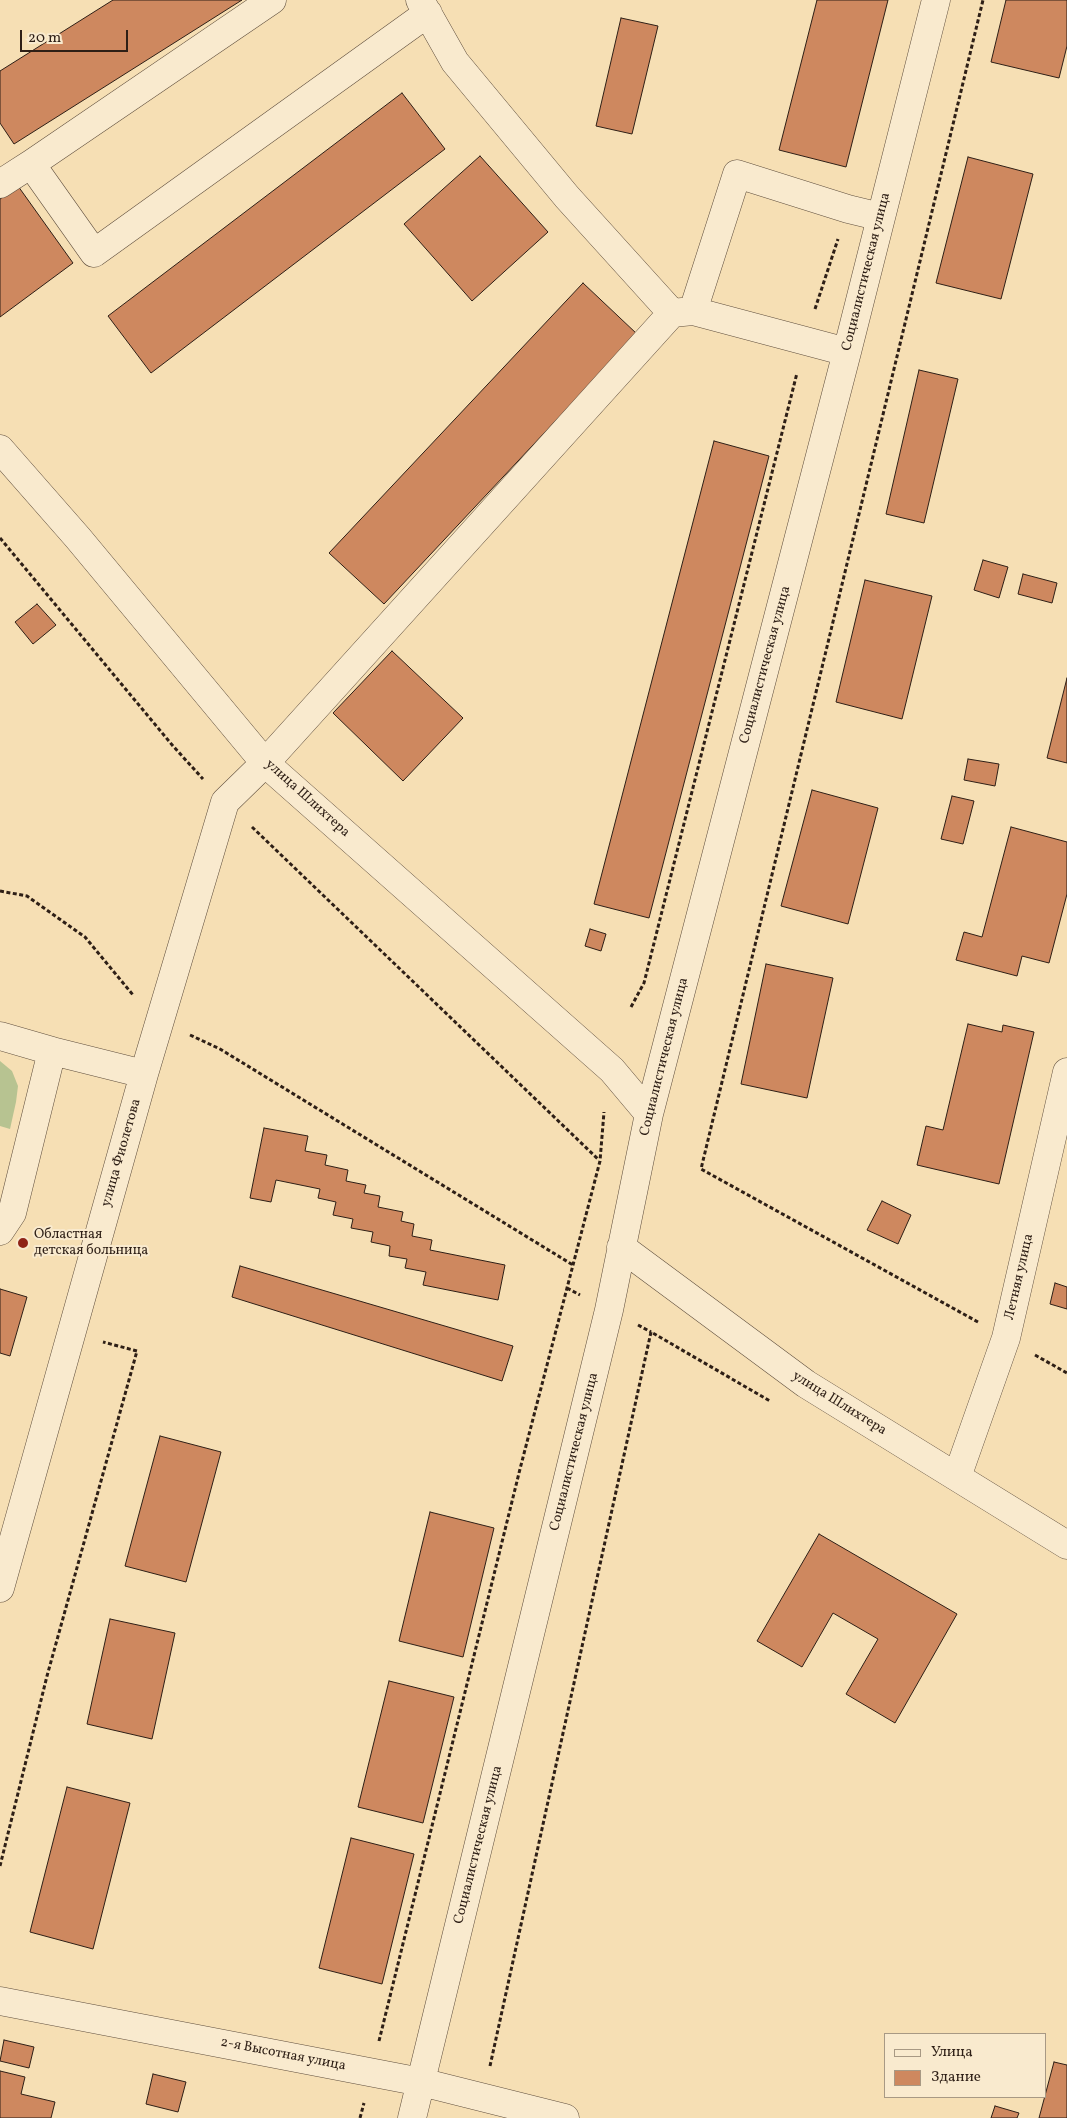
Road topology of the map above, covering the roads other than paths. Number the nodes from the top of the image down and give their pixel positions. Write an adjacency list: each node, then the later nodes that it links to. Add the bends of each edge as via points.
1 (272, 0): 4 (street)
2 (936, 0): 6 (street, Социалистическая улица)
3 (424, 7): 4 (street, via 94,253); 7 (street, via 455,62 567,197)
4 (31, 164): 5 (street)
5 (0, 184)
6 (881, 217): 7 (street, via 737,174); 8 (street, Социалистическая улица)
7 (683, 312): 8 (street); 10 (street, улица Фиолетова)
8 (846, 352): 15 (street, Социалистическая улица)
9 (0, 449): 10 (street, улица Шлихтера)
10 (265, 763): 14 (street, улица Фиолетова, via 225,802); 15 (street, улица Шлихтера, via 612,1070)
11 (0, 1036): 12 (street)
12 (52, 1051): 14 (street); 16 (street, via 12,1213)
13 (1067, 1072): 18 (street, Летняя улица, via 1006,1338)
14 (144, 1074): 20 (street, улица Фиолетова)
15 (649, 1114): 17 (street, Социалистическая улица)
16 (0, 1231)
17 (621, 1247): 18 (street, улица Шлихтера, via 806,1384); 22 (street, Социалистическая улица, via 605,1329)
18 (958, 1477): 19 (street, улица Шлихтера)
19 (1067, 1544)
20 (0, 1588)
21 (0, 2001): 22 (street, 2-я Высотная улица)
22 (421, 2082): 23 (street, Социалистическая улица); 24 (street, 2-я Высотная улица)
23 (412, 2118)
24 (565, 2118)

